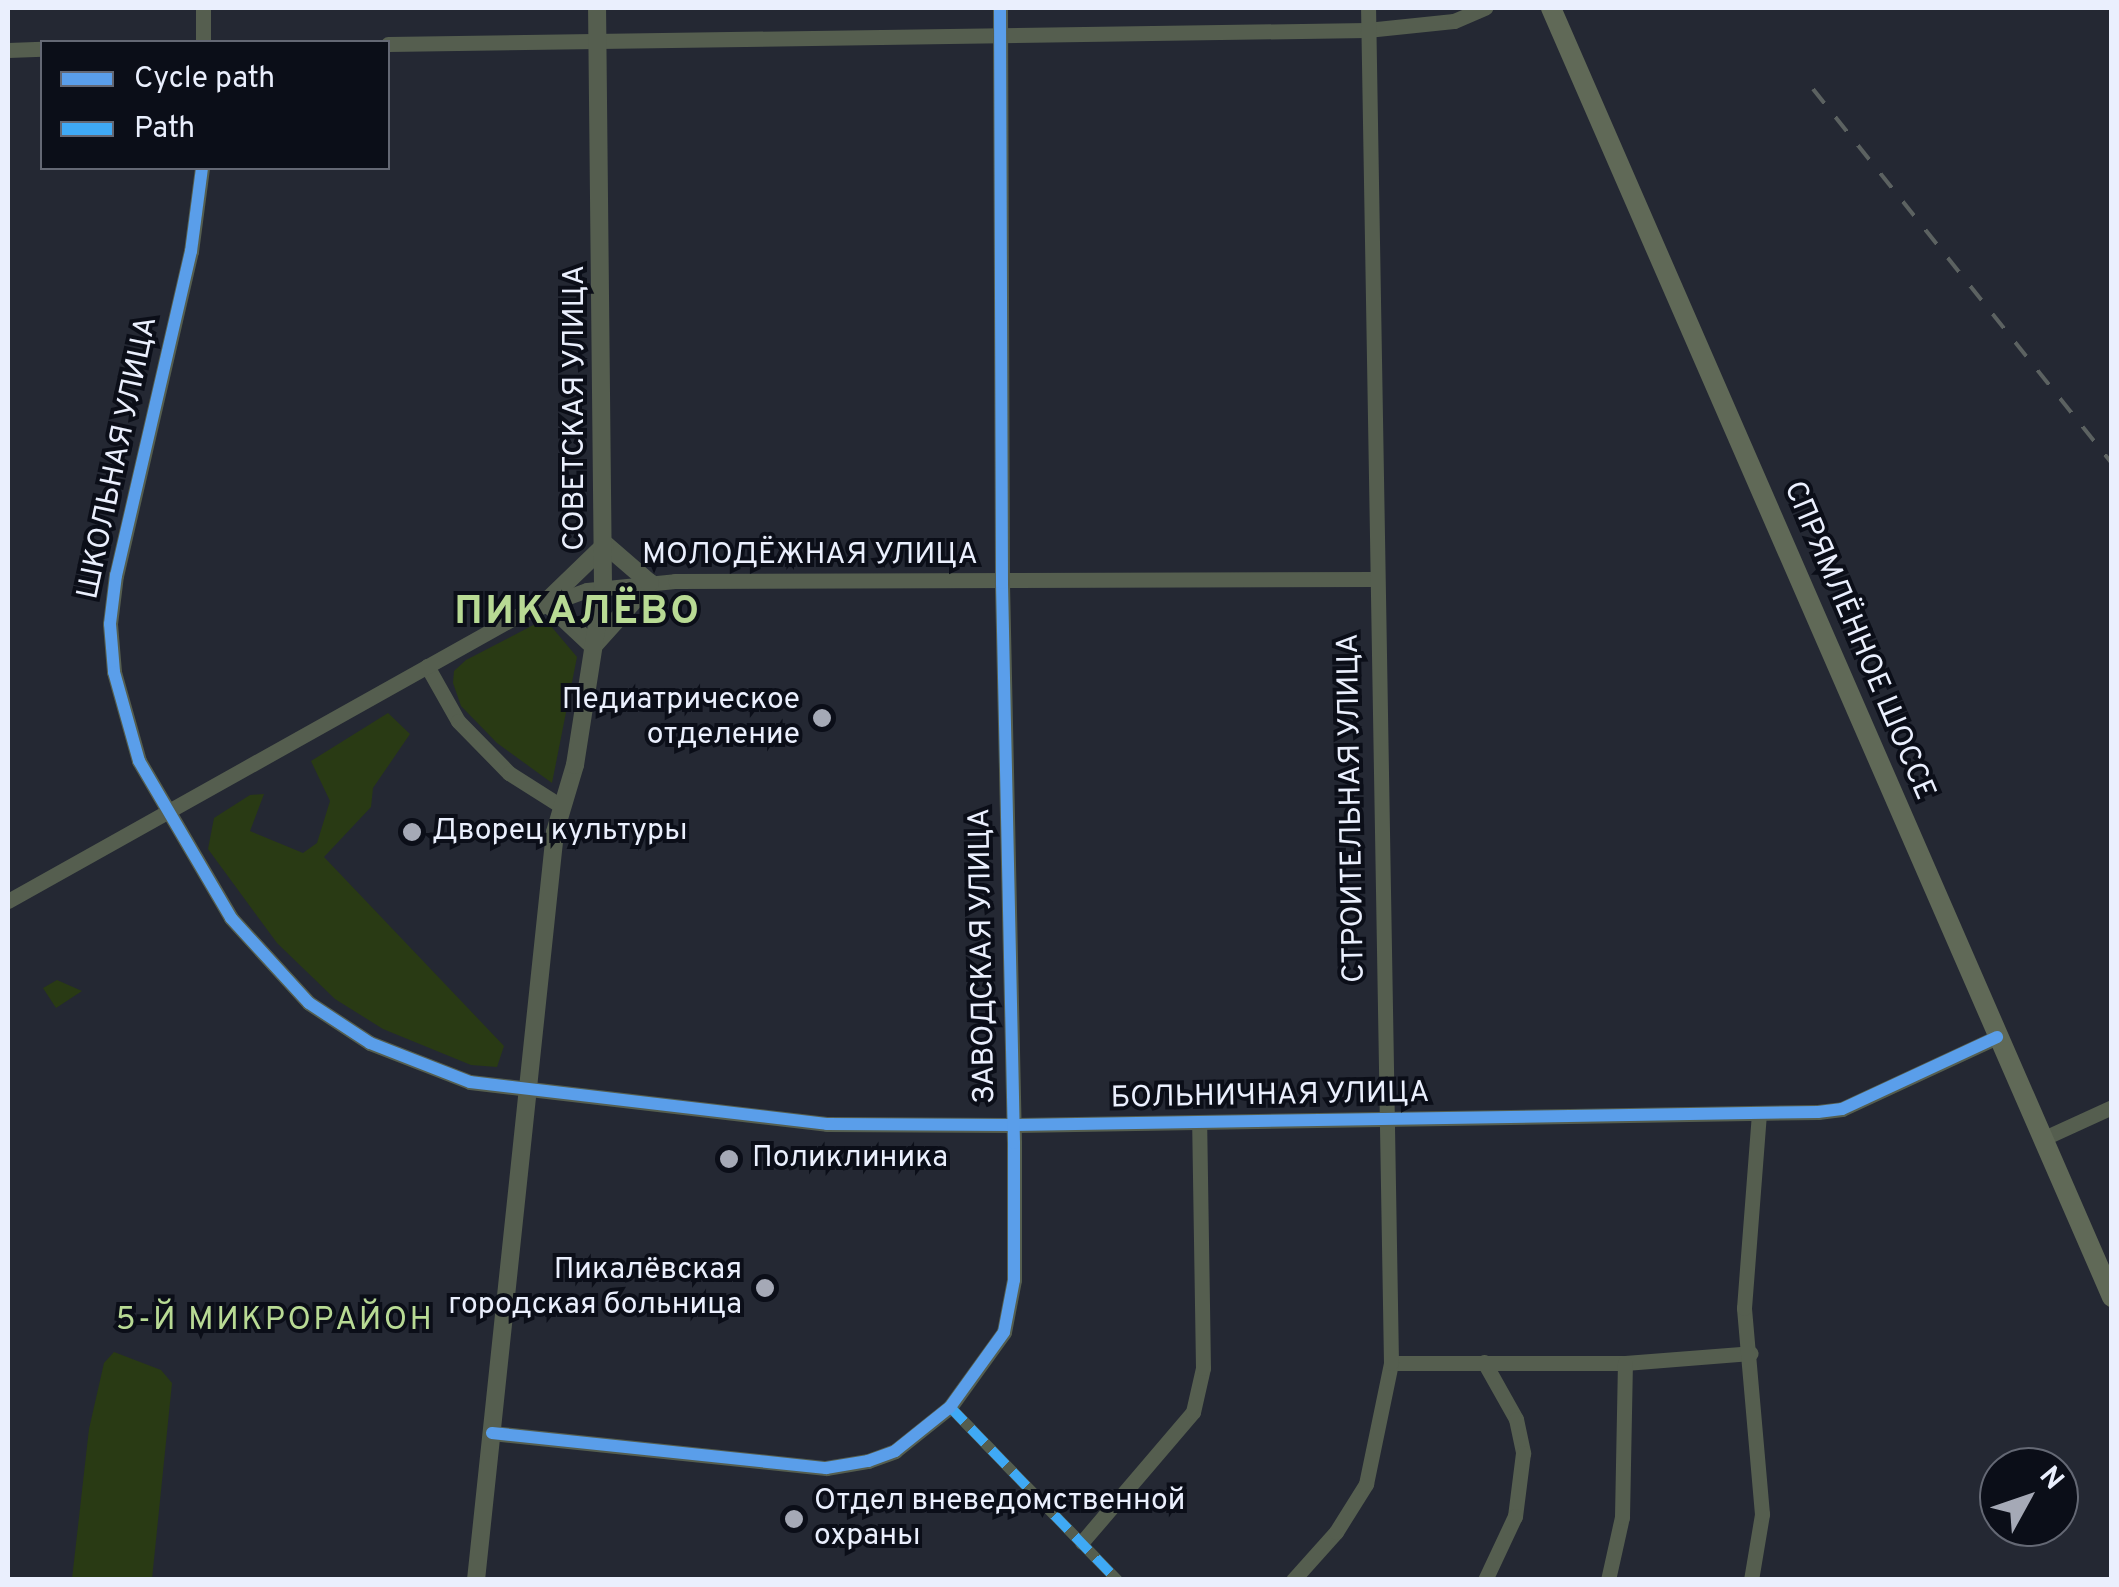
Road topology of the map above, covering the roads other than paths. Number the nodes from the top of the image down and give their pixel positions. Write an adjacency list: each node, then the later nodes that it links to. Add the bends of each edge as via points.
1 (202, 8): 9 (street)
2 (597, 8): 10 (street, СОВЕТСКАЯ УЛИЦА)
3 (1000, 8): 8 (street, ЗАВОДСКАЯ УЛИЦА)
4 (1368, 8): 7 (street, СТРОИТЕЛЬНАЯ УЛИЦА)
5 (1485, 8): 7 (street, via 1454,21)
6 (1551, 8): 26 (main road, СПРЯМЛЁННОЕ ШОССЕ)
7 (1367, 30): 8 (street); 16 (street, СТРОИТЕЛЬНАЯ УЛИЦА)
8 (1000, 32): 10 (street); 18 (street, ЗАВОДСКАЯ УЛИЦА)
9 (203, 40)
10 (597, 41): 11 (street); 15 (street, СОВЕТСКАЯ УЛИЦА)
11 (390, 44)
12 (40, 49): 13 (street)
13 (8, 50)
14 (202, 170): 24 (street, ШКОЛЬНАЯ УЛИЦА, via 110,624 122,711)
15 (606, 544): 17 (street); 19 (street, СОВЕТСКАЯ УЛИЦА); 20 (street)
16 (1376, 578): 18 (street, МОЛОДЁЖНАЯ УЛИЦА); 30 (street, СТРОИТЕЛЬНАЯ УЛИЦА)
17 (650, 583): 18 (street, МОЛОДЁЖНАЯ УЛИЦА); 19 (street, МОЛОДЁЖНАЯ УЛИЦА); 21 (street)
18 (1002, 583): 32 (street, ЗАВОДСКАЯ УЛИЦА)
19 (603, 586): 20 (street, МОЛОДЁЖНАЯ УЛИЦА); 21 (street, СОВЕТСКАЯ УЛИЦА)
20 (546, 602): 21 (street); 22 (street, МОЛОДЁЖНАЯ УЛИЦА)
21 (593, 646): 23 (street, СОВЕТСКАЯ УЛИЦА, via 575,765)
22 (427, 666): 23 (street, via 458,721 509,773); 24 (street, МОЛОДЁЖНАЯ УЛИЦА)
23 (561, 806): 27 (street, СОВЕТСКАЯ УЛИЦА)
24 (167, 813): 25 (street, МОЛОДЁЖНАЯ УЛИЦА); 27 (street, ШКОЛЬНАЯ УЛИЦА, via 231,918 308,1003 370,1043 424,1067 470,1082)
25 (8, 901)
26 (1998, 1037): 29 (street, БОЛЬНИЧНАЯ УЛИЦА, via 1842,1109); 33 (main road, СПРЯМЛЁННОЕ ШОССЕ)
27 (529, 1088): 32 (street, БОЛЬНИЧНАЯ УЛИЦА, via 827,1124); 40 (street, СОВЕТСКАЯ УЛИЦА)
28 (2112, 1107): 33 (street)
29 (1759, 1114): 30 (street, БОЛЬНИЧНАЯ УЛИЦА); 35 (street, via 1746,1221 1744,1308)
30 (1389, 1121): 31 (street, БОЛЬНИЧНАЯ УЛИЦА); 37 (street, СТРОИТЕЛЬНАЯ УЛИЦА)
31 (1200, 1123): 32 (street, БОЛЬНИЧНАЯ УЛИЦА); 41 (street, via 1203,1368 1194,1412)
32 (1013, 1124): 39 (street, ЗАВОДСКАЯ УЛИЦА, via 1014,1280 1004,1332)
33 (2042, 1139): 34 (main road, СПРЯМЛЁННОЕ ШОССЕ)
34 (2112, 1297)
35 (1751, 1354): 38 (street); 47 (street, via 1762,1514)
36 (1484, 1362): 37 (street); 38 (street); 45 (street, via 1516,1419 1523,1453 1515,1516)
37 (1391, 1363): 44 (street, СТРОИТЕЛЬНАЯ УЛИЦА, via 1366,1484 1336,1532)
38 (1625, 1363): 46 (street, via 1622,1518)
39 (950, 1408): 40 (street, ЗАВОДСКАЯ УЛИЦА, via 895,1451 836,1467); 41 (street)
40 (492, 1433): 42 (street, СОВЕТСКАЯ УЛИЦА)
41 (1082, 1542): 43 (street)
42 (476, 1580)
43 (1117, 1580)
44 (1293, 1580)
45 (1485, 1580)
46 (1608, 1580)
47 (1751, 1580)

